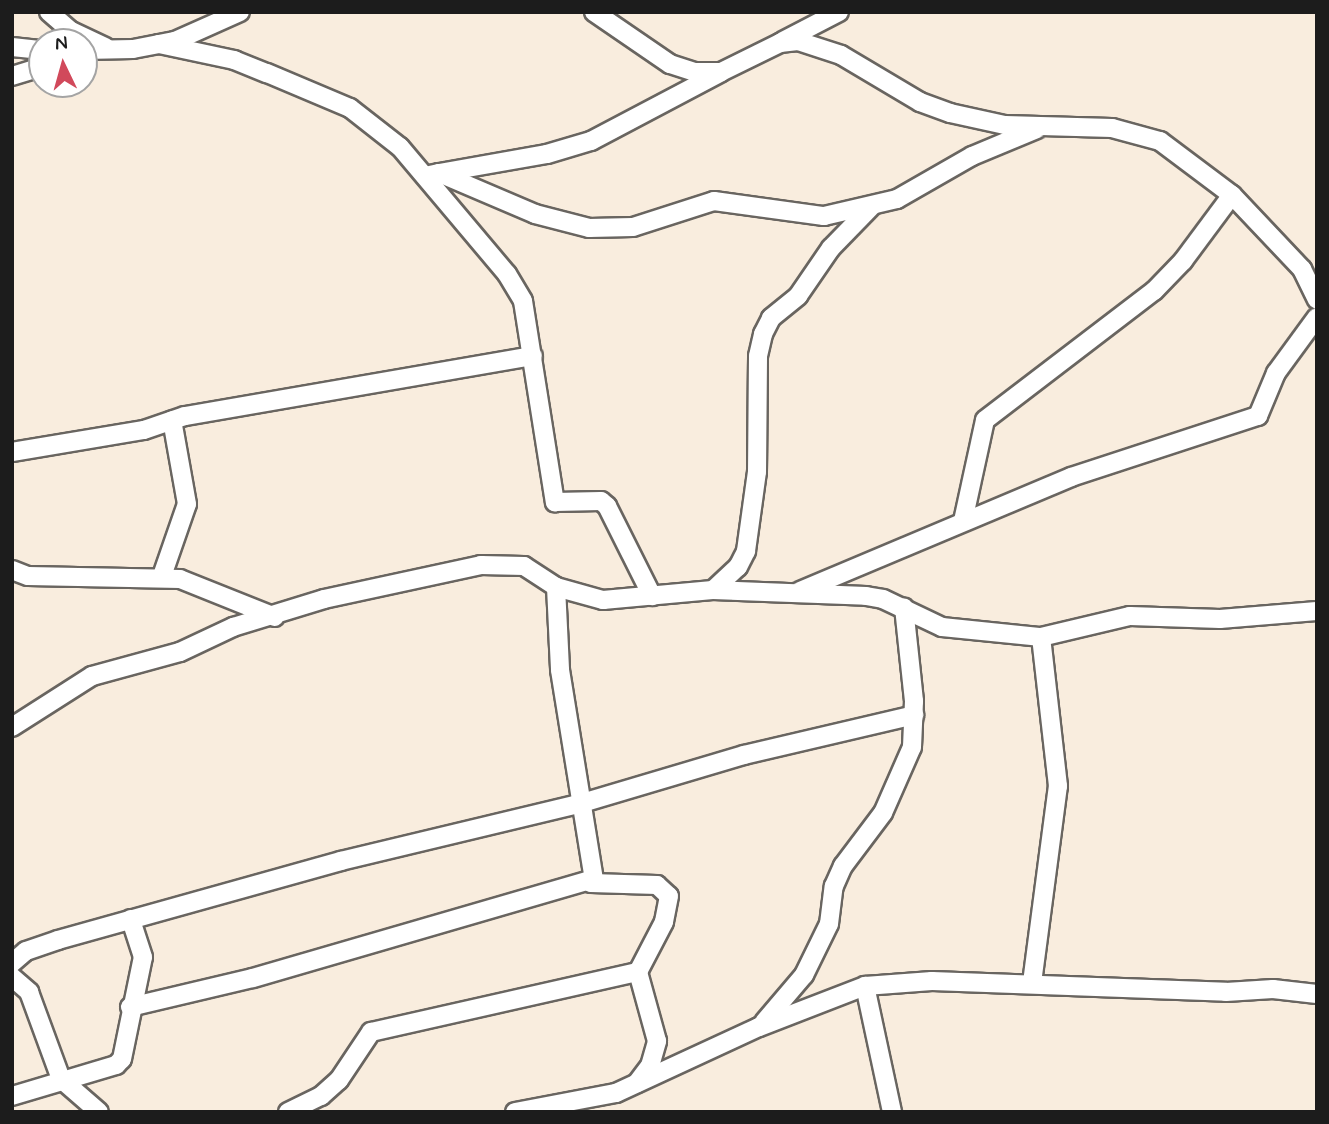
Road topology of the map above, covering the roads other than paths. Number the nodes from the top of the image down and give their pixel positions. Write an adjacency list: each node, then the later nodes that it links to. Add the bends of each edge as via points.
1 (49, 12): 7 (street, via 71,31)
2 (240, 12): 6 (street, via 200,32)
3 (594, 12): 11 (street, via 670,64 695,72)
4 (839, 12): 5 (street)
5 (780, 43): 11 (street); 12 (street, via 816,44 950,113)
6 (159, 44): 9 (street); 13 (street, via 234,60 350,108)
7 (108, 48): 8 (street); 9 (street)
8 (98, 49)
9 (133, 49): 10 (street)
10 (98, 55)
11 (721, 72): 13 (street, via 591,141 547,155)
12 (1041, 128): 14 (street, via 1137,132 1160,141); 15 (street, via 972,156 897,199)
13 (432, 174): 15 (street, via 535,214 589,228 634,227 713,201 812,216); 18 (street, via 518,290)
14 (1232, 195): 16 (street, via 1302,269); 21 (street, via 1183,261 1154,291 985,421)
15 (872, 206): 25 (street, via 831,248 798,296 771,318 763,334 758,356 758,459 746,551 738,567)
16 (1317, 300)
17 (1317, 317): 21 (street, via 1276,373 1258,416 1071,477)
18 (533, 356): 19 (street); 27 (street, via 555,502 601,501 607,506)
19 (172, 420): 20 (street, via 144,430); 23 (street, via 187,504)
20 (12, 452)
21 (963, 521): 26 (street)
22 (12, 570): 23 (street, via 29,576)
23 (162, 576): 30 (street, via 199,584)
24 (556, 587): 27 (street, via 603,600); 30 (street, via 524,566 481,565 324,599); 34 (street, via 560,670)
25 (713, 590): 26 (street); 27 (street)
26 (797, 593): 28 (street, via 883,598)
27 (652, 596)
28 (904, 608): 31 (street, via 942,627); 32 (street)
29 (1317, 611): 31 (street, via 1220,619 1130,616)
30 (275, 617): 33 (street, via 223,630 180,652 92,676)
31 (1041, 638): 40 (street, via 1058,786)
32 (914, 715): 34 (street, via 744,755); 44 (street, via 912,747 883,813 843,866 822,942 804,975)
33 (12, 727)
34 (582, 803): 35 (street); 36 (street, via 354,858)
35 (594, 879): 38 (street, via 591,883 599,886 657,885 669,896 664,922); 43 (street, via 253,978)
36 (131, 919): 37 (street, via 26,951); 43 (street, via 143,957)
37 (12, 963)
38 (638, 972): 46 (street, via 657,1041 650,1066); 49 (street, via 371,1032 339,1080 321,1096)
39 (12, 977): 45 (street, via 29,992)
40 (1032, 983): 41 (street, via 932,981); 42 (street)
41 (865, 986): 44 (street); 51 (street)
42 (1317, 994)
43 (130, 1007): 45 (street, via 122,1059 116,1065)
44 (759, 1027): 46 (street)
45 (61, 1079): 47 (street); 48 (street)
46 (634, 1086): 50 (street, via 587,1101)
47 (12, 1096)
48 (99, 1112)
49 (288, 1112)
50 (515, 1112)
51 (891, 1112)

